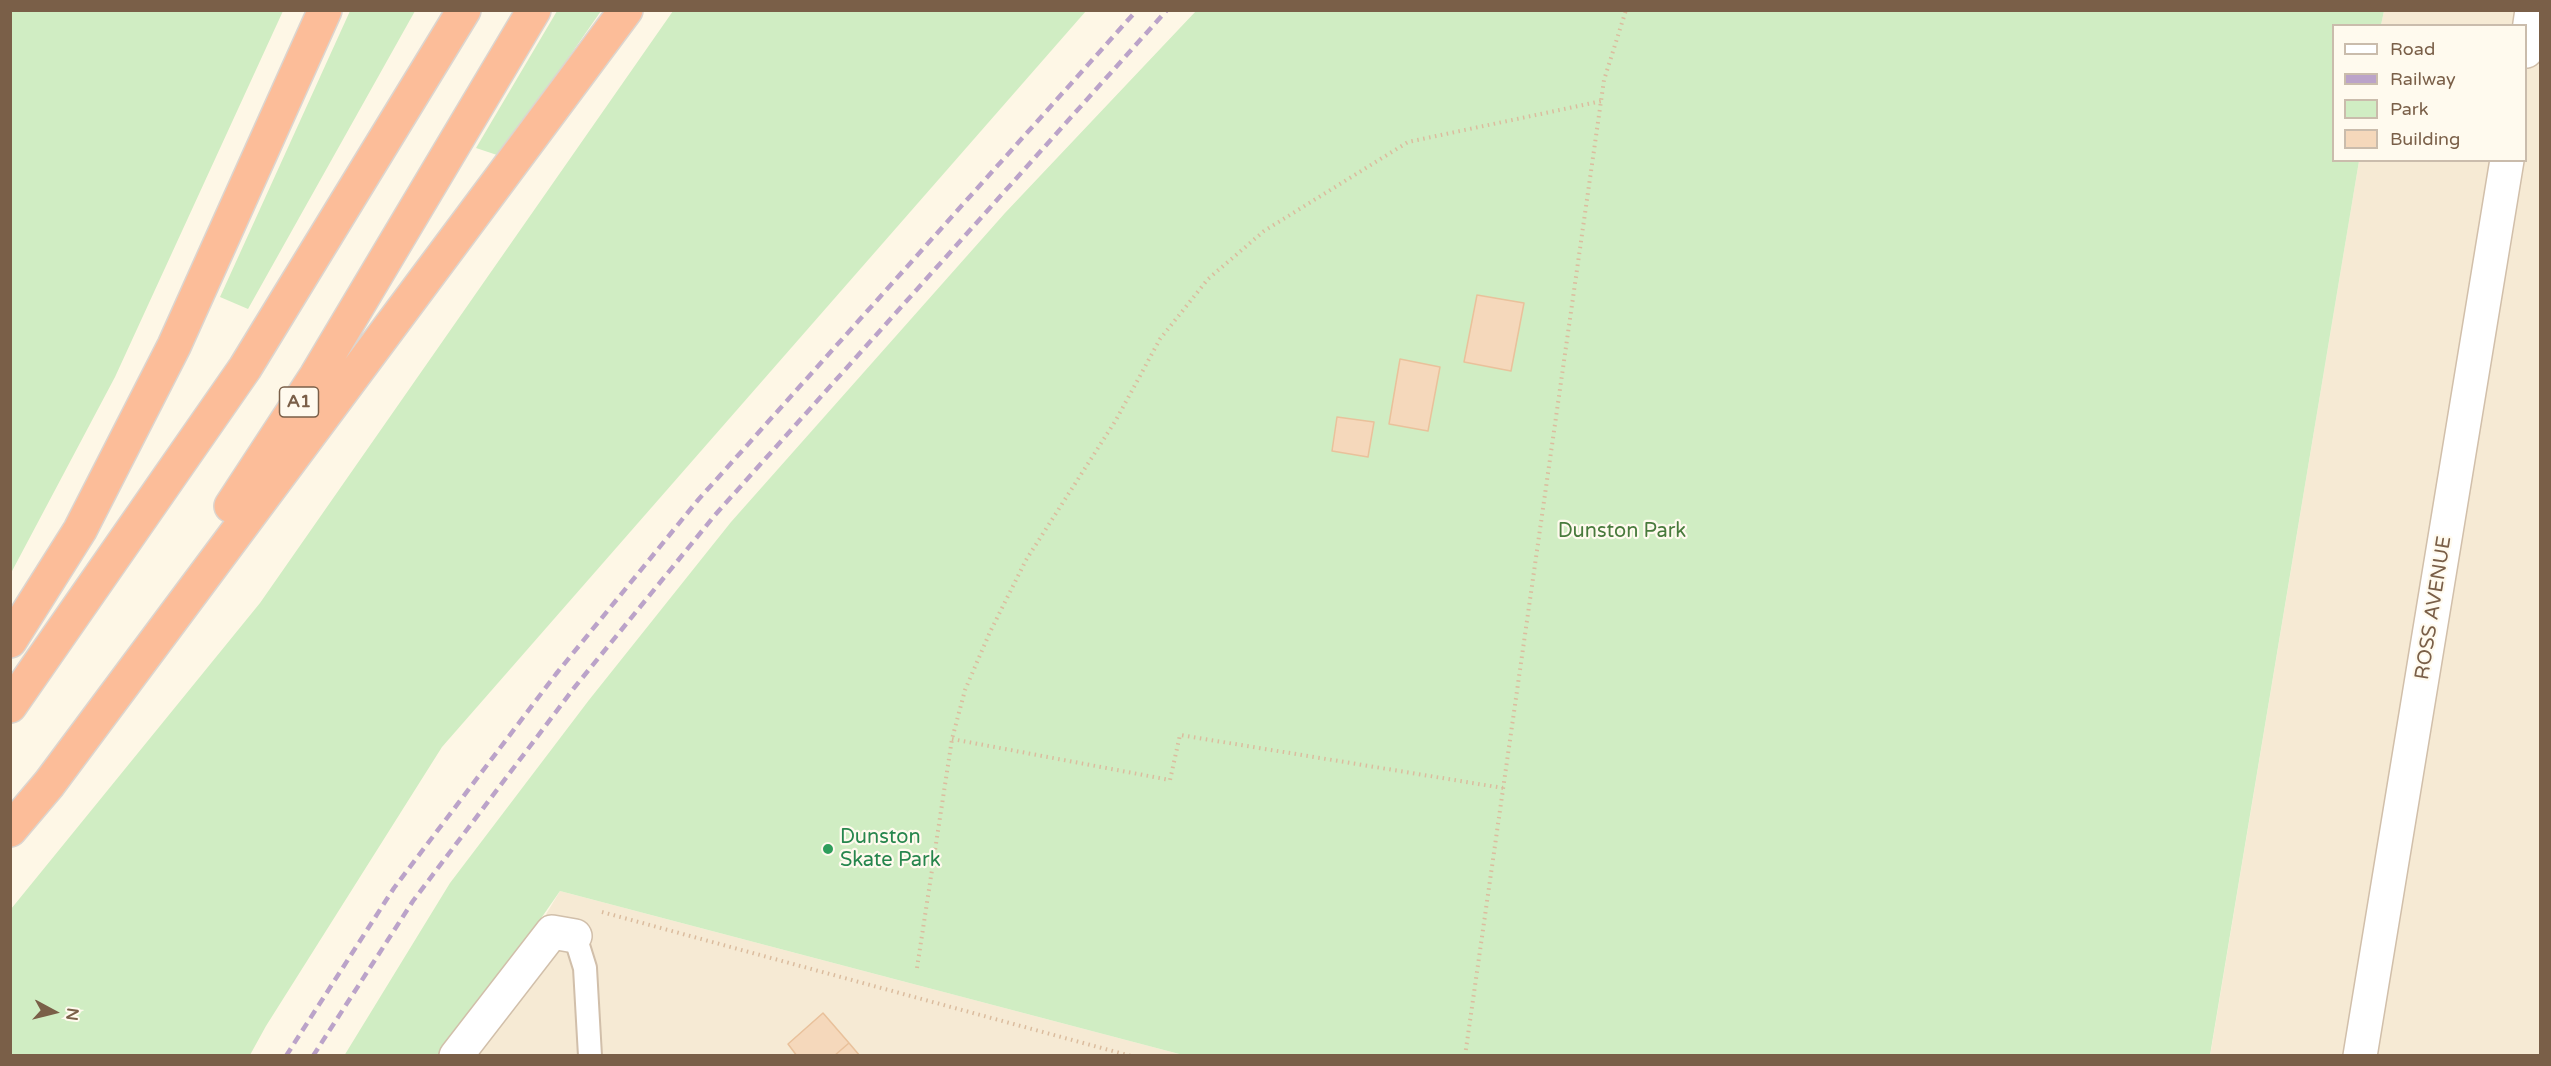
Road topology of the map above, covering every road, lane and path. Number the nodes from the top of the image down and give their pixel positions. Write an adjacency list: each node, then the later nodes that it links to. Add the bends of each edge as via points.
1 (325, 10): 10 (highway, via 174,346 80,530)
2 (464, 10): 11 (highway, via 245,368)
3 (534, 10): 13 (highway, A1, via 316,376)
4 (626, 10): 13 (highway)
5 (1626, 10): 8 (path, via 1604,80)
6 (2532, 10): 7 (street)
7 (2527, 44)
8 (1602, 101): 12 (path, via 1408,142 1264,231 1208,279 1160,339 1116,420 1026,561 965,690); 14 (path)
9 (2507, 162): 22 (street, ROSS AVENUE)
10 (10, 641)
11 (10, 706)
12 (952, 739): 14 (path, via 1170,780 1180,735); 17 (path)
13 (49, 784): 15 (highway, A1)
14 (1503, 788): 21 (path)
15 (10, 830)
16 (574, 936): 18 (street, via 552,932); 19 (lane, via 585,968); 20 (path, via 597,911)
17 (918, 968)
18 (456, 1056)
19 (590, 1056)
20 (1131, 1056)
21 (1465, 1056)
22 (2360, 1056)

